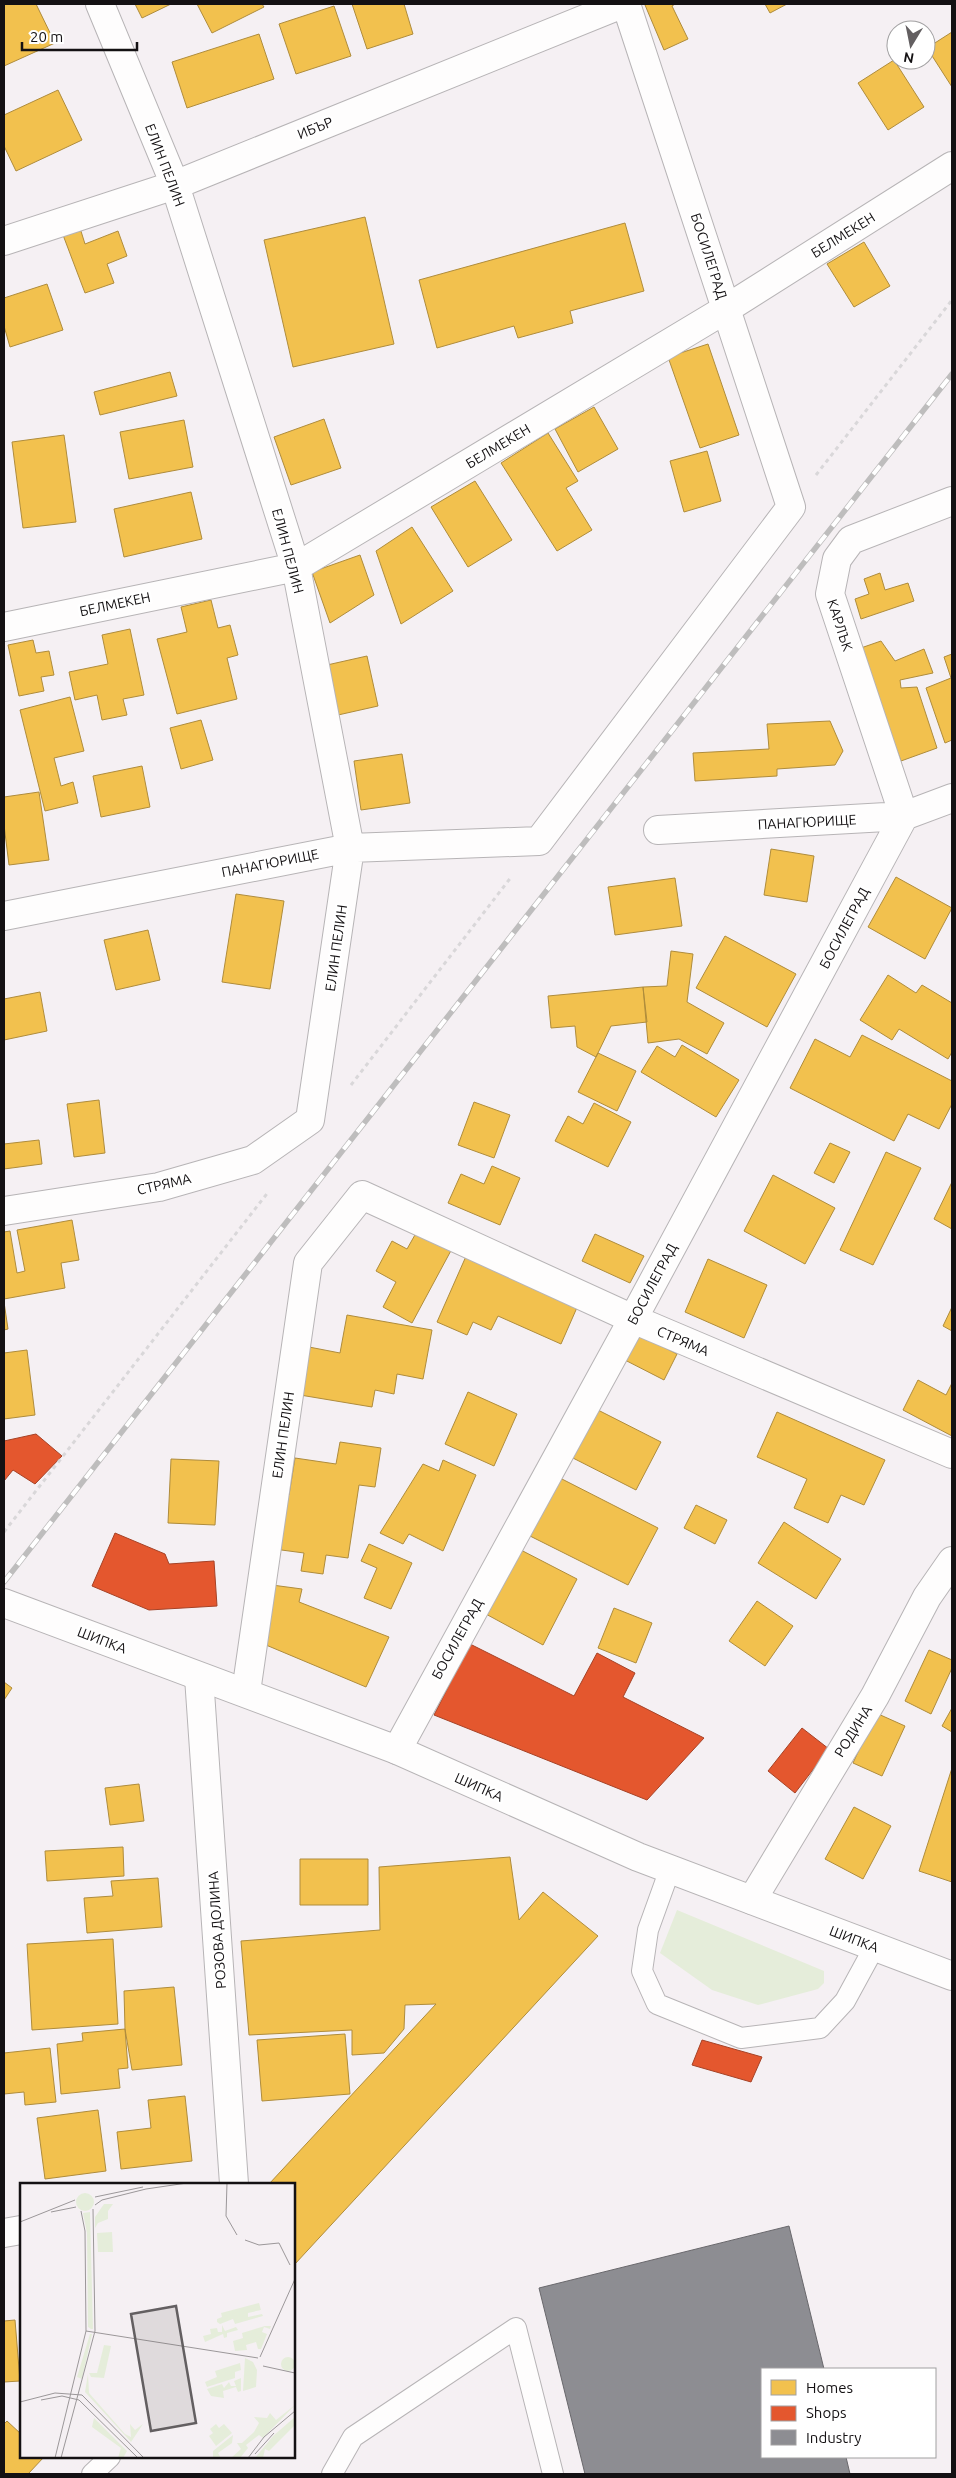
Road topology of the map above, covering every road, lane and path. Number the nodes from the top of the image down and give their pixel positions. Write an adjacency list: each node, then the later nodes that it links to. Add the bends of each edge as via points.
1 (100, 4): 4 (street, ЕЛИН ПЕЛИН)
2 (624, 4): 4 (street, ИБЪР); 7 (street, БОСИЛЕГРАД)
3 (952, 166): 7 (street, БЕЛМЕКЕН)
4 (175, 185): 5 (street, ИБЪР); 10 (street, ЕЛИН ПЕЛИН)
5 (4, 241)
6 (952, 300): 9 (path)
7 (726, 309): 9 (street, БОСИЛЕГРАД); 10 (street, БЕЛМЕКЕН)
8 (952, 501): 13 (street, КАРЛЪК, via 851,540 837,559 830,594)
9 (791, 507): 15 (street, ПАНАГЮРИЩЕ, via 539,841)
10 (296, 568): 11 (street, БЕЛМЕКЕН); 15 (street, ЕЛИН ПЕЛИН)
11 (4, 627)
12 (952, 798): 13 (street, ПАНАГЮРИЩЕ)
13 (904, 816): 14 (street, ПАНАГЮРИЩЕ); 20 (street, БОСИЛЕГРАД)
14 (658, 830)
15 (350, 848): 16 (street, ПАНАГЮРИЩЕ); 17 (street, ЕЛИН ПЕЛИН)
16 (4, 916)
17 (310, 1120): 19 (street, СТРЯМА, via 253,1160 159,1187)
18 (362, 1195): 20 (street, СТРЯМА); 25 (street, ЕЛИН ПЕЛИН, via 308,1263)
19 (4, 1211)
20 (633, 1319): 21 (street, СТРЯМА); 26 (street, БОСИЛЕГРАД)
21 (952, 1454)
22 (952, 1561): 28 (street, РОДИНА, via 927,1596 875,1696)
23 (4, 1602): 24 (street, ШИПКА)
24 (199, 1677): 25 (street, ШИПКА); 31 (street, РОЗОВА ДОЛИНА)
25 (246, 1692): 26 (street, ШИПКА)
26 (397, 1750): 27 (street, ШИПКА)
27 (670, 1869): 28 (street, ШИПКА); 29 (lane, via 648,1930 642,1971 657,2004 742,2038 820,2028 845,2002)
28 (752, 1900): 29 (street, ШИПКА)
29 (875, 1946): 30 (street, ШИПКА)
30 (952, 1976)
31 (234, 2183)
32 (20, 2230): 33 (street)
33 (4, 2233)
34 (109, 2458): 35 (lane)
35 (92, 2474)
36 (332, 2474): 37 (lane, via 352,2437 516,2328)
37 (552, 2474)

